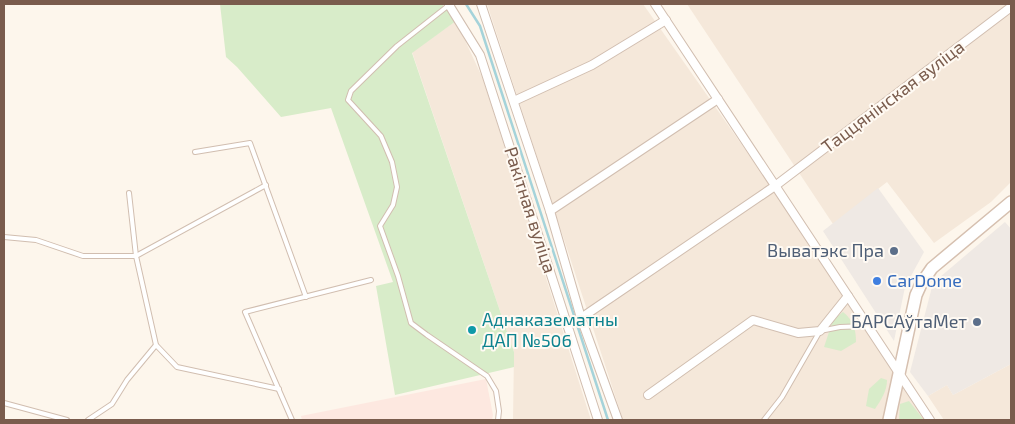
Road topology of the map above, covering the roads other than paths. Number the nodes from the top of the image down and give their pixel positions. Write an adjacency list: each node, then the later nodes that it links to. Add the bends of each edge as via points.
1 (450, 4): 30 (lane, via 397,46 351,91 348,100 381,136 392,162 397,187 393,205 380,226 412,322 487,376 496,392); 31 (street, Ракітная вуліца, via 480,55)
2 (481, 4): 7 (street, Ракітная вуліца)
3 (655, 4): 5 (street)
4 (1011, 7): 10 (street, Таццянінская вуліца)
5 (666, 20): 6 (street); 7 (street, via 592,65)
6 (718, 100): 10 (street); 13 (street)
7 (514, 101): 13 (street, Ракітная вуліца)
8 (195, 152): 9 (lane, via 250,143)
9 (266, 185): 15 (lane); 18 (lane)
10 (775, 186): 17 (street); 19 (street, Таццянінская вуліца)
11 (130, 193): 15 (lane)
12 (1011, 202): 23 (street, via 932,268 921,284)
13 (550, 211): 19 (street, Ракітная вуліца)
14 (4, 238): 15 (lane, via 36,240 83,256)
15 (136, 256): 22 (lane)
16 (371, 280): 18 (lane)
17 (848, 296): 20 (street); 21 (street)
18 (306, 297): 24 (lane, via 245,312)
19 (581, 318): 32 (street, Ракітная вуліца)
20 (868, 326): 21 (lane); 23 (street)
21 (820, 331): 25 (street, via 798,333 753,320); 33 (lane, via 782,397)
22 (156, 345): 24 (lane, via 177,367); 28 (lane, via 126,380 112,404)
23 (898, 374): 34 (street); 35 (street)
24 (278, 389): 29 (lane)
25 (648, 395)
26 (4, 403): 27 (lane)
27 (67, 420)
28 (88, 420)
29 (292, 420)
30 (498, 420)
31 (598, 420)
32 (618, 420)
33 (764, 420)
34 (889, 420)
35 (930, 420)

